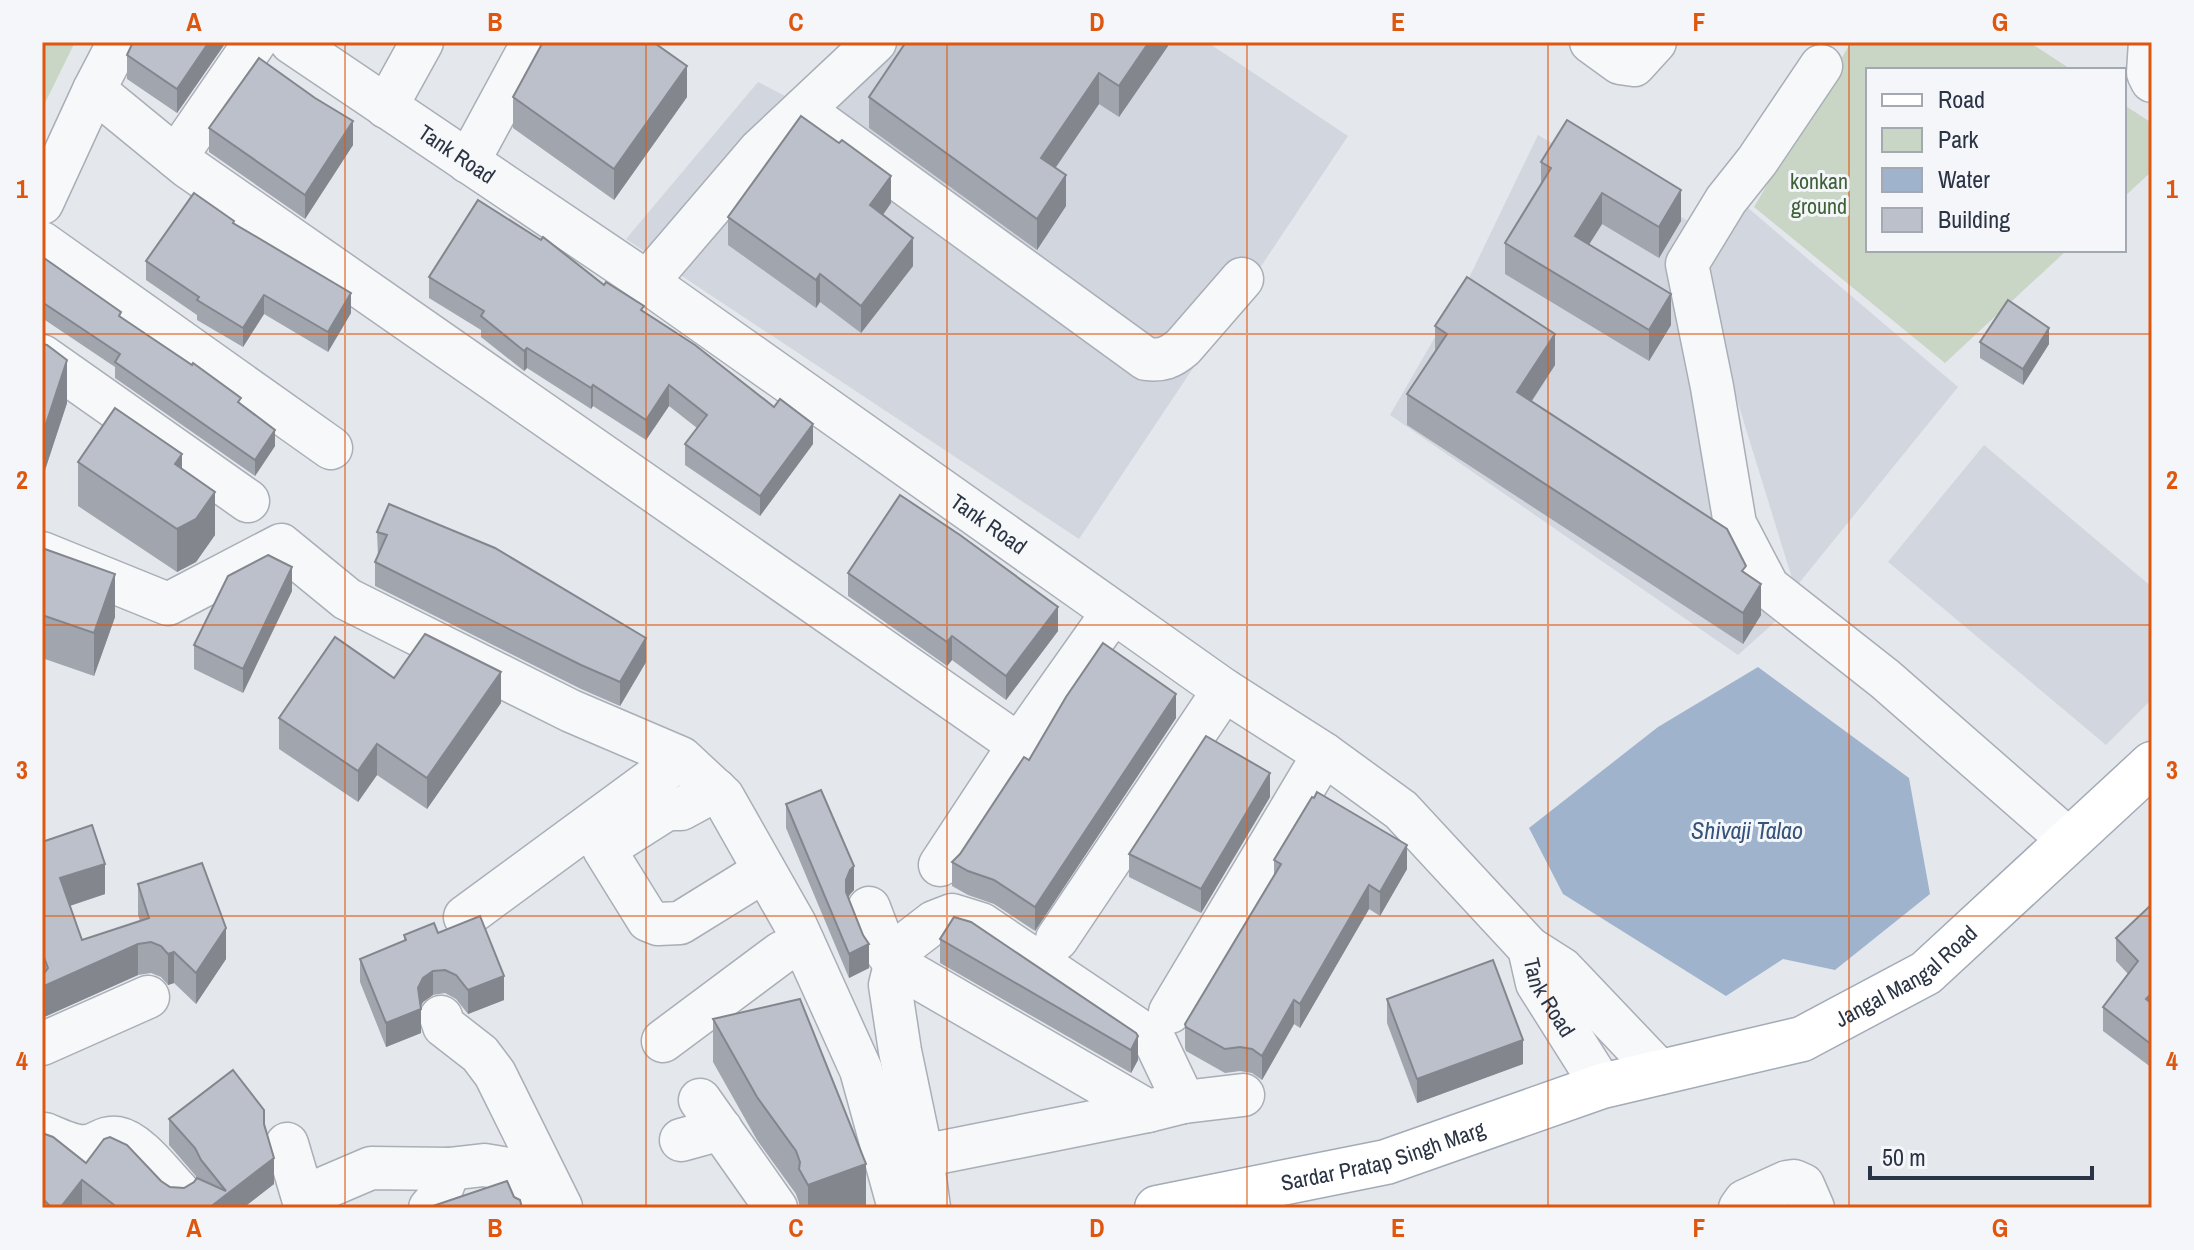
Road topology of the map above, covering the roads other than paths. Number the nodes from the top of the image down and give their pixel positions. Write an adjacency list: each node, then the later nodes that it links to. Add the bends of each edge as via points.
1 (119, 42): 12 (street)
2 (255, 42): 15 (street)
3 (291, 42): 13 (street, Tank Road)
4 (422, 42): 13 (street)
5 (533, 42): 16 (street)
6 (875, 42): 14 (street)
7 (1591, 42): 8 (street, via 1620,63 1634,65)
8 (1655, 42)
9 (2150, 42): 11 (street)
10 (1821, 66): 32 (street, via 1687,264 1735,524 1768,587 1885,679)
11 (2152, 81)
12 (94, 90): 15 (street); 17 (street)
13 (386, 107): 16 (street, Tank Road)
14 (803, 110): 19 (street, via 1146,359 1160,361 1183,347); 20 (street, via 760,150)
15 (176, 157): 27 (street)
16 (468, 162): 20 (street, Tank Road)
17 (42, 203)
18 (42, 243): 22 (street)
19 (1242, 279)
20 (647, 282): 25 (street, Tank Road)
21 (42, 356): 23 (street)
22 (331, 448)
23 (248, 501)
24 (42, 553): 29 (street, via 168,604 281,545 347,599)
25 (1113, 612): 26 (street, Tank Road); 27 (street)
26 (1224, 690): 28 (street, Tank Road); 37 (street)
27 (1019, 745): 34 (street)
28 (1324, 754): 39 (street, Tank Road, via 1401,810); 42 (street)
29 (675, 762): 31 (street); 36 (street)
30 (2152, 764): 32 (main road, Jangal Mangal Road)
31 (716, 790): 33 (street); 33 (street, via 681,809 667,809 590,858 648,920 658,924 680,923)
32 (2069, 840): 46 (main road, Jangal Mangal Road, via 1926,973 1802,1039)
33 (773, 856): 38 (street); 40 (street, via 851,983)
34 (940, 865)
35 (869, 908): 40 (street)
36 (465, 917)
37 (1057, 939)
38 (803, 942): 44 (street); 61 (street, via 861,1070 855,1101)
39 (1529, 948): 46 (street, via 1562,969); 47 (street, Tank Road, via 1537,983)
40 (894, 983): 49 (street); 49 (street, via 899,949 934,922 952,915 981,924 1155,1041); 53 (street, via 900,1051)
41 (148, 997): 45 (street)
42 (1170, 1012)
43 (441, 1017): 59 (street, via 444,1026 480,1054 495,1074)
44 (663, 1041)
45 (42, 1044)
46 (1661, 1073): 47 (main road, Jangal Mangal Road)
47 (1602, 1086): 63 (main road, Sardar Pratap Singh Marg, via 1386,1162)
48 (1243, 1095): 49 (street)
49 (1166, 1106): 53 (street)
50 (42, 1135): 55 (street, via 88,1147 103,1138 117,1138 135,1146)
51 (681, 1140): 60 (street, via 710,1115)
52 (287, 1144): 56 (street)
53 (922, 1156): 62 (street)
54 (449, 1169): 56 (street, via 371,1168); 57 (street); 58 (street, via 502,1168 526,1185)
55 (178, 1191)
56 (305, 1203)
57 (430, 1208)
58 (532, 1208)
59 (561, 1208)
60 (776, 1208)
61 (899, 1208)
62 (929, 1208)
63 (1157, 1208)
64 (1740, 1208): 65 (street, via 1745,1201 1794,1181 1803,1185)
65 (1813, 1208)

